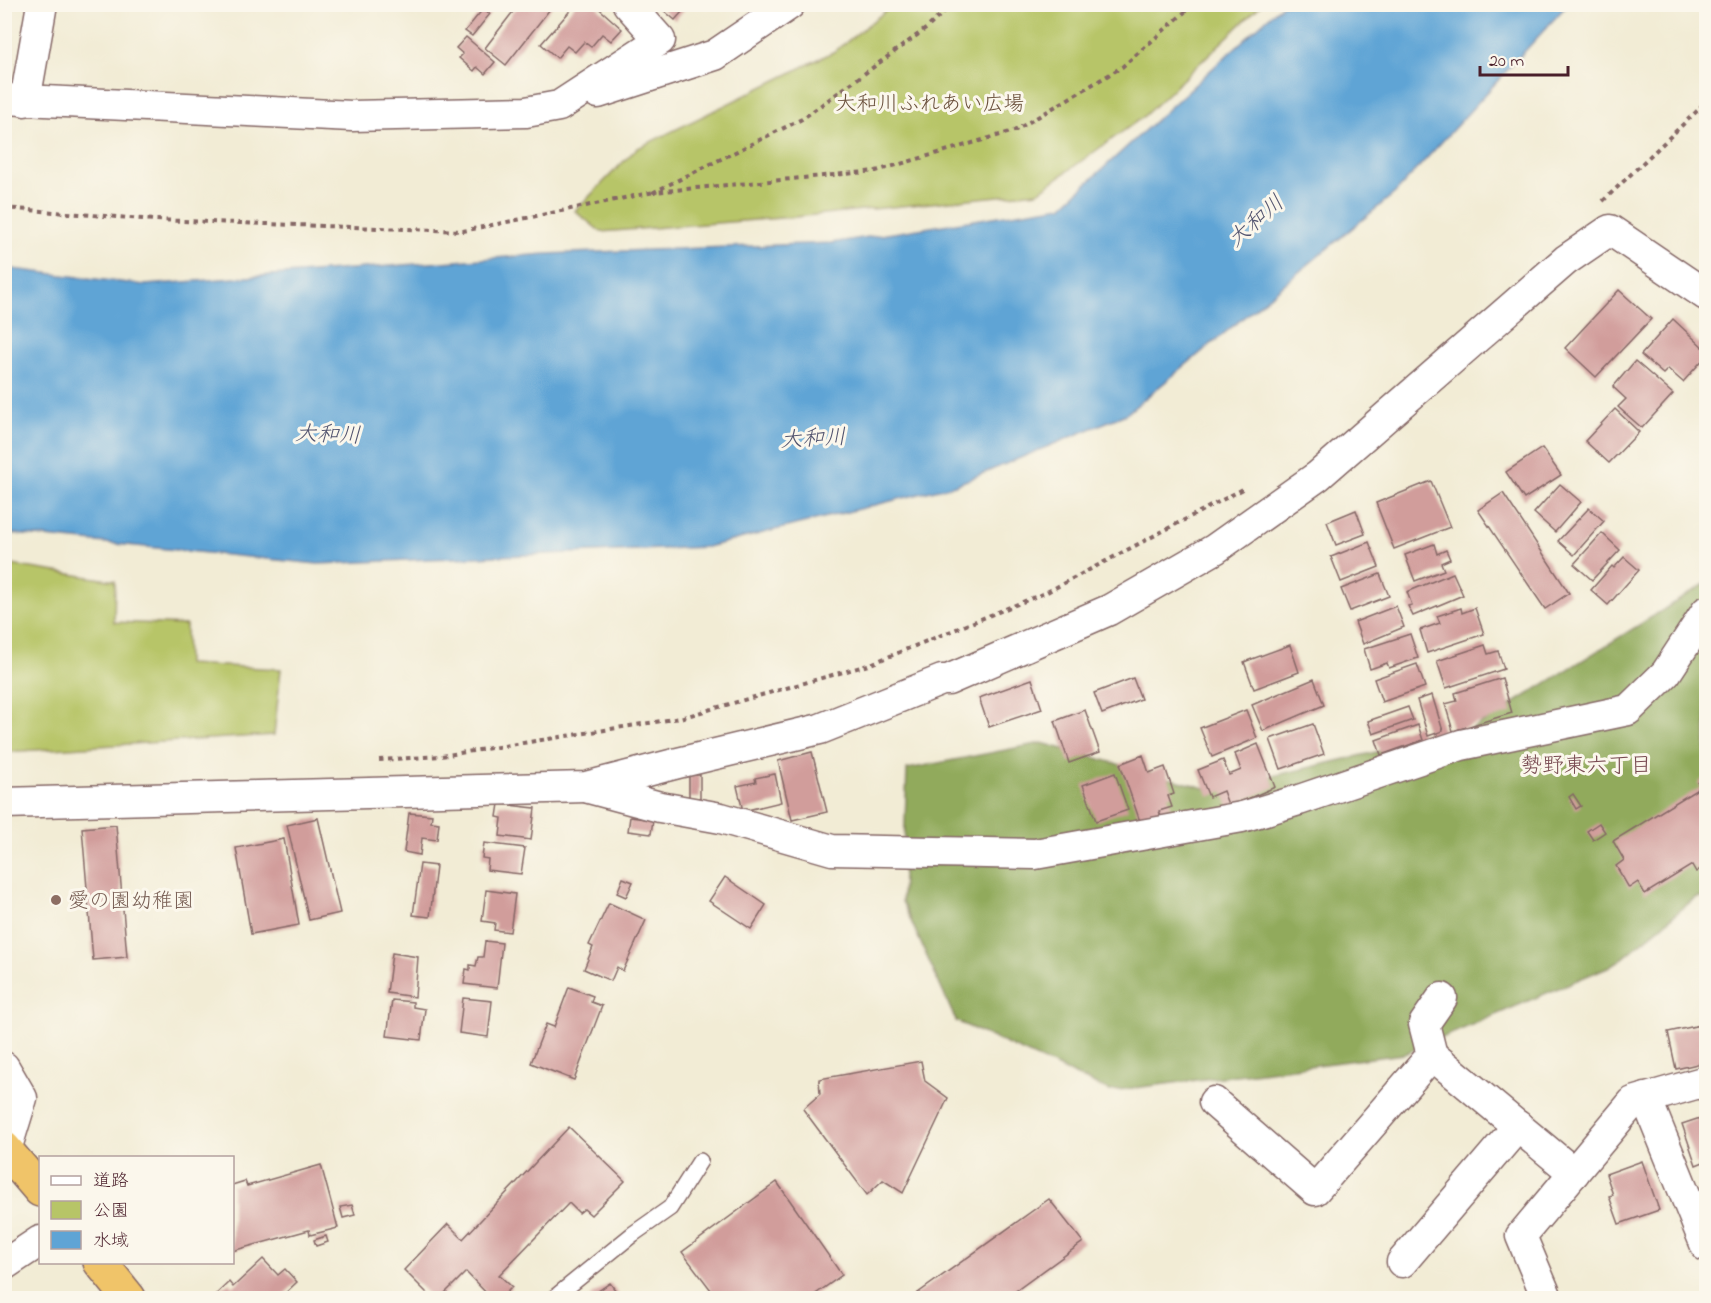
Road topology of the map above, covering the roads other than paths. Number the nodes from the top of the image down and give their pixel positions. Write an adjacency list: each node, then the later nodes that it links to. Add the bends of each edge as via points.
1 (42, 4): 4 (street)
2 (628, 4): 5 (street, via 660,40)
3 (790, 4): 5 (street, via 715,55)
4 (15, 100): 5 (street, via 352,116 526,112)
5 (558, 106)
6 (1707, 295): 8 (street, via 1610,230 1566,260 1318,476 1215,549 1109,610 948,680 820,729)
7 (1707, 612): 8 (street, via 1666,673 1628,710 1461,745 1242,818 1035,854 832,850 721,818)
8 (586, 788): 9 (street)
9 (4, 803)
10 (1442, 998): 11 (street, via 1424,1023)
11 (1432, 1055): 15 (street, via 1315,1190); 16 (street)
12 (4, 1067): 17 (street, via 22,1098)
13 (1707, 1081): 14 (street)
14 (1646, 1098): 19 (street, via 1633,1102); 22 (street)
15 (1214, 1102)
16 (1518, 1126): 19 (street); 23 (street)
17 (5, 1149): 20 (highway)
18 (700, 1161): 27 (lane, via 670,1208)
19 (1574, 1173): 28 (street, via 1521,1236)
20 (39, 1189)
21 (39, 1242): 25 (street)
22 (1707, 1246)
23 (1402, 1262)
24 (101, 1264): 26 (highway)
25 (4, 1265)
26 (129, 1299)
27 (554, 1299)
28 (1547, 1299)

